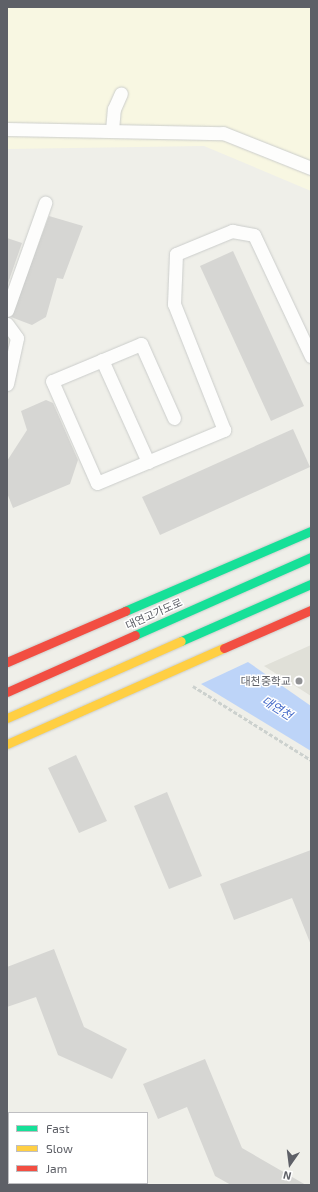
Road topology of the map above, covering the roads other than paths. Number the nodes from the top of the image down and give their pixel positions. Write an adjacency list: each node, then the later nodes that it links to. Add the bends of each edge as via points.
1 (121, 93): 3 (lane, via 114,109)
2 (7, 129): 3 (lane)
3 (112, 130): 4 (lane, via 222,132)
4 (311, 168)
5 (44, 203): 6 (lane)
6 (7, 310)
7 (7, 324): 10 (lane, via 17,338)
8 (311, 356): 12 (lane, via 254,235 232,231 176,254 174,304 224,430)
9 (102, 360): 11 (lane, via 141,344); 12 (lane); 12 (lane, via 52,381 97,483)
10 (7, 384)
11 (174, 418)
12 (148, 462)
13 (311, 531): 17 (main road)
14 (311, 557): 18 (main road, 대연고가도로)
15 (311, 584): 19 (main road)
16 (311, 610): 20 (main road)
17 (7, 662)
18 (7, 692)
19 (7, 718)
20 (7, 744)

